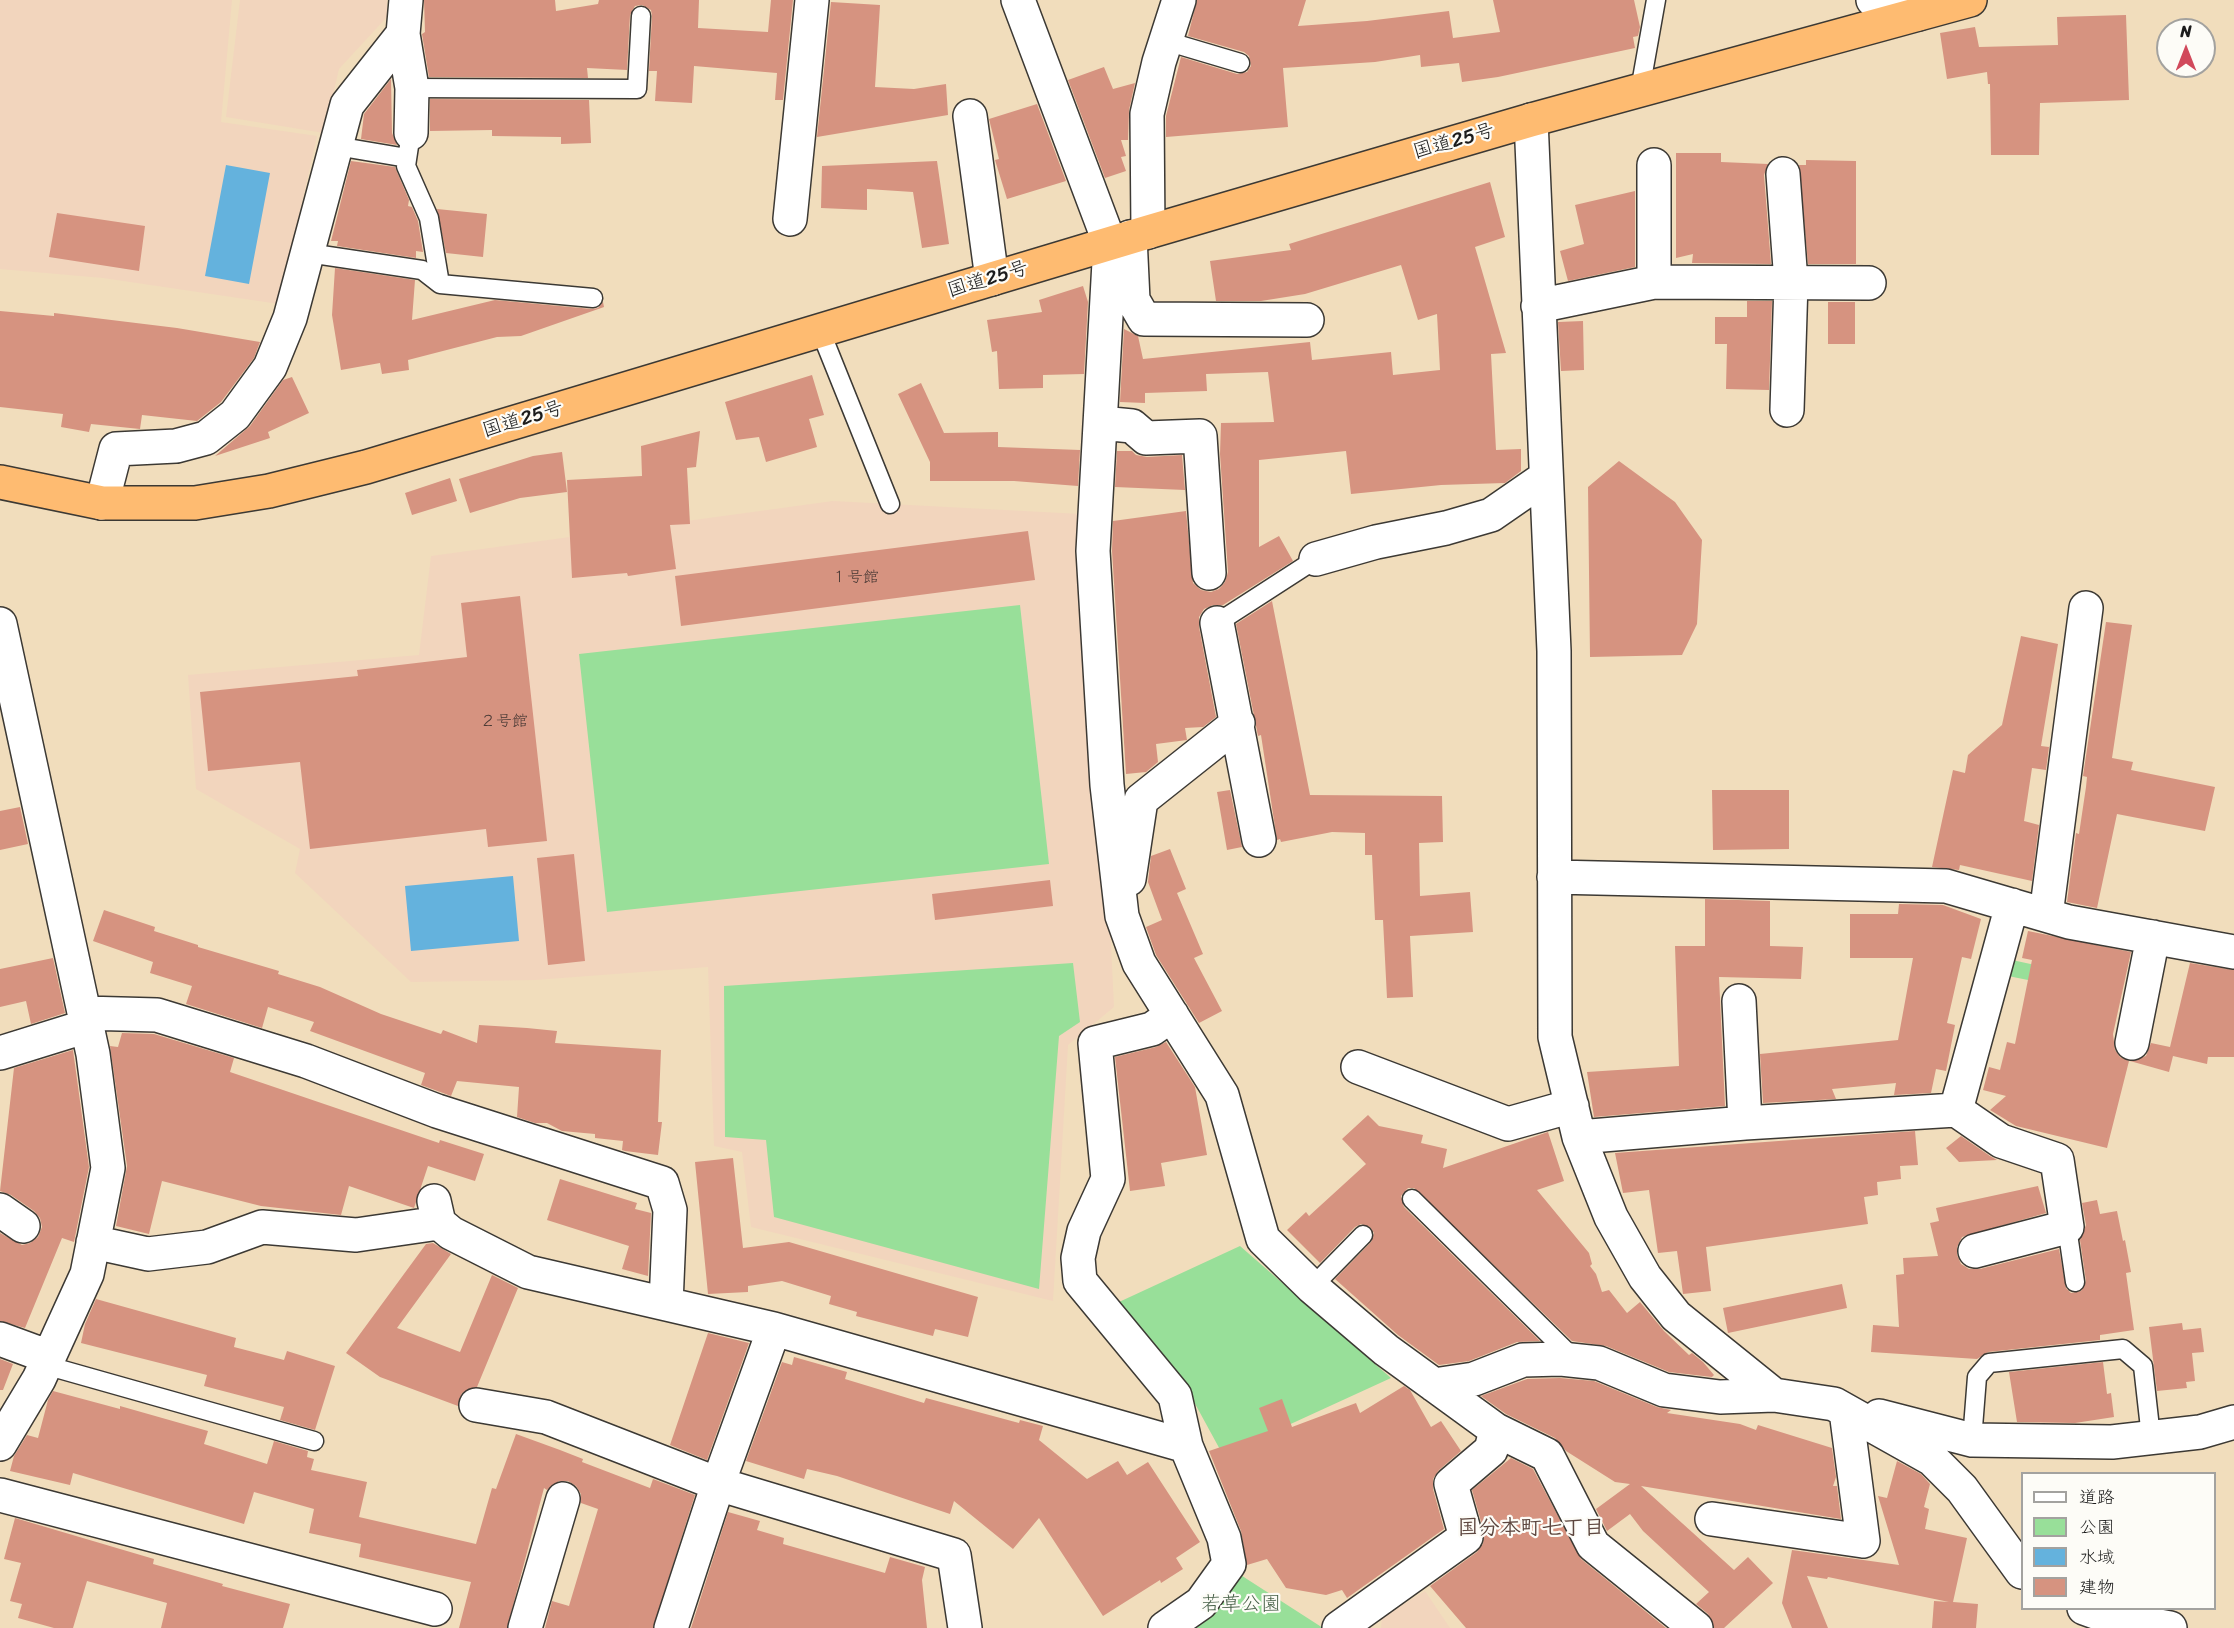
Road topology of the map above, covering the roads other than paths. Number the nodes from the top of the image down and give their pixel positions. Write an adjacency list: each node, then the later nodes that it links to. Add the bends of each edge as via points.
1 (406, 0): 10 (street)
2 (812, 0): 21 (street)
3 (1018, 0): 22 (street)
4 (1179, 0): 11 (street)
5 (1656, 0): 14 (lane)
6 (1873, 0): 8 (street)
7 (1970, 0): 8 (highway, 国道25号)
8 (1918, 14): 14 (highway, 国道25号)
9 (641, 16): 13 (lane, via 637,89)
10 (403, 34): 13 (street); 17 (street, via 347,105)
11 (1166, 41): 12 (lane); 22 (street, via 1147,114)
12 (1240, 63)
13 (412, 88): 18 (street)
14 (1640, 90): 16 (highway, 国道25号)
15 (970, 117): 24 (street)
16 (1532, 120): 22 (highway, 国道25号); 30 (street)
17 (336, 146): 18 (lane); 23 (street)
18 (409, 146): 28 (lane, via 406,166 429,218)
19 (1654, 165): 25 (street)
20 (1783, 174): 26 (street)
21 (790, 219)
22 (1129, 238): 24 (highway, 国道25号); 31 (street, via 1133,300 1144,319); 34 (street)
23 (308, 253): 28 (lane, via 422,270); 37 (street, via 290,318 270,367 235,415 206,438 176,446 116,449)
24 (992, 279): 32 (highway, 国道25号)
25 (1654, 282): 26 (street); 30 (street)
26 (1791, 282): 27 (street); 33 (street)
27 (1869, 283)
28 (440, 284): 29 (lane)
29 (593, 298)
30 (1538, 306): 35 (street)
31 (1307, 320)
32 (820, 330): 37 (highway, 国道25号, via 366,467 269,491 195,503); 38 (lane)
33 (1787, 410)
34 (1101, 423): 40 (street, via 1132,426 1146,438 1200,436); 49 (street, via 1093,551 1107,784)
35 (1546, 477): 39 (street, via 1491,515); 46 (street, via 1554,651)
36 (0, 482): 37 (highway, 国道25号)
37 (102, 503)
38 (890, 504)
39 (1316, 559): 42 (lane)
40 (1209, 573)
41 (2086, 608): 48 (street)
42 (1217, 623): 44 (street)
43 (0, 624): 54 (street)
44 (1238, 723): 45 (street); 49 (street, via 1142,800)
45 (1260, 840)
46 (1554, 877): 47 (street, via 1946,886); 58 (street, via 1555,1037)
47 (2012, 904): 48 (street); 59 (street)
48 (2046, 915): 50 (street)
49 (1122, 916): 53 (street, via 1138,963)
50 (2153, 937): 51 (street); 55 (street)
51 (2234, 952)
52 (1739, 1001): 60 (street)
53 (1172, 1016): 68 (street, via 1222,1095 1263,1239); 84 (street, via 1152,1029 1095,1043 1108,1179 1084,1231 1078,1258 1080,1281 1175,1396)
54 (86, 1019): 56 (street); 65 (street, via 108,1168); 69 (street, via 157,1015 306,1061 437,1111 662,1183 670,1210)
55 (2132, 1043)
56 (0, 1053)
57 (1358, 1067): 58 (street, via 1508,1124)
58 (1572, 1106): 61 (street)
59 (1956, 1110): 60 (street); 63 (street, via 2001,1141 2057,1160)
60 (1745, 1123): 61 (street)
61 (1579, 1137): 75 (street, via 1611,1217 1645,1277 1676,1316)
62 (1412, 1199): 73 (lane)
63 (2067, 1227): 66 (street); 67 (lane)
64 (1363, 1235): 68 (lane)
65 (93, 1242): 69 (street, via 148,1254 207,1247 262,1227 356,1235 436,1212 451,1233 528,1272); 72 (street, via 87,1274)
66 (1975, 1251)
67 (2075, 1282)
68 (1312, 1287): 74 (street)
69 (666, 1304): 70 (street)
70 (774, 1329): 84 (street); 85 (street)
71 (0, 1339): 72 (street)
72 (47, 1361): 81 (lane); 83 (street)
73 (1576, 1361): 74 (street, via 1523,1360 1474,1380); 75 (street, via 1599,1363 1664,1390 1720,1397)
74 (1434, 1385): 79 (street)
75 (1774, 1395): 77 (street)
76 (476, 1405): 85 (street, via 546,1417)
77 (1840, 1408): 82 (street); 88 (street, via 1863,1541); 89 (street, via 1932,1459 1962,1489)
78 (2234, 1422): 80 (street, via 2200,1432)
79 (1496, 1430): 92 (street, via 1491,1450 1451,1484 1466,1537); 97 (street, via 1547,1455 1593,1545)
80 (2151, 1437): 82 (street, via 2112,1442); 82 (lane, via 2143,1366 2123,1349 1989,1363 1977,1377)
81 (314, 1440)
82 (1972, 1440)
83 (0, 1444)
84 (1186, 1446): 96 (street, via 1224,1538 1229,1563 1201,1603)
85 (718, 1484): 94 (street); 95 (street, via 954,1555)
86 (0, 1495): 90 (street)
87 (562, 1500): 93 (street)
88 (1712, 1519)
89 (2021, 1571)
90 (435, 1609)
91 (2090, 1610): 98 (street)
92 (1349, 1625)
93 (525, 1628)
94 (671, 1628)
95 (965, 1628)
96 (1165, 1628)
97 (1696, 1628)
98 (2170, 1628)

